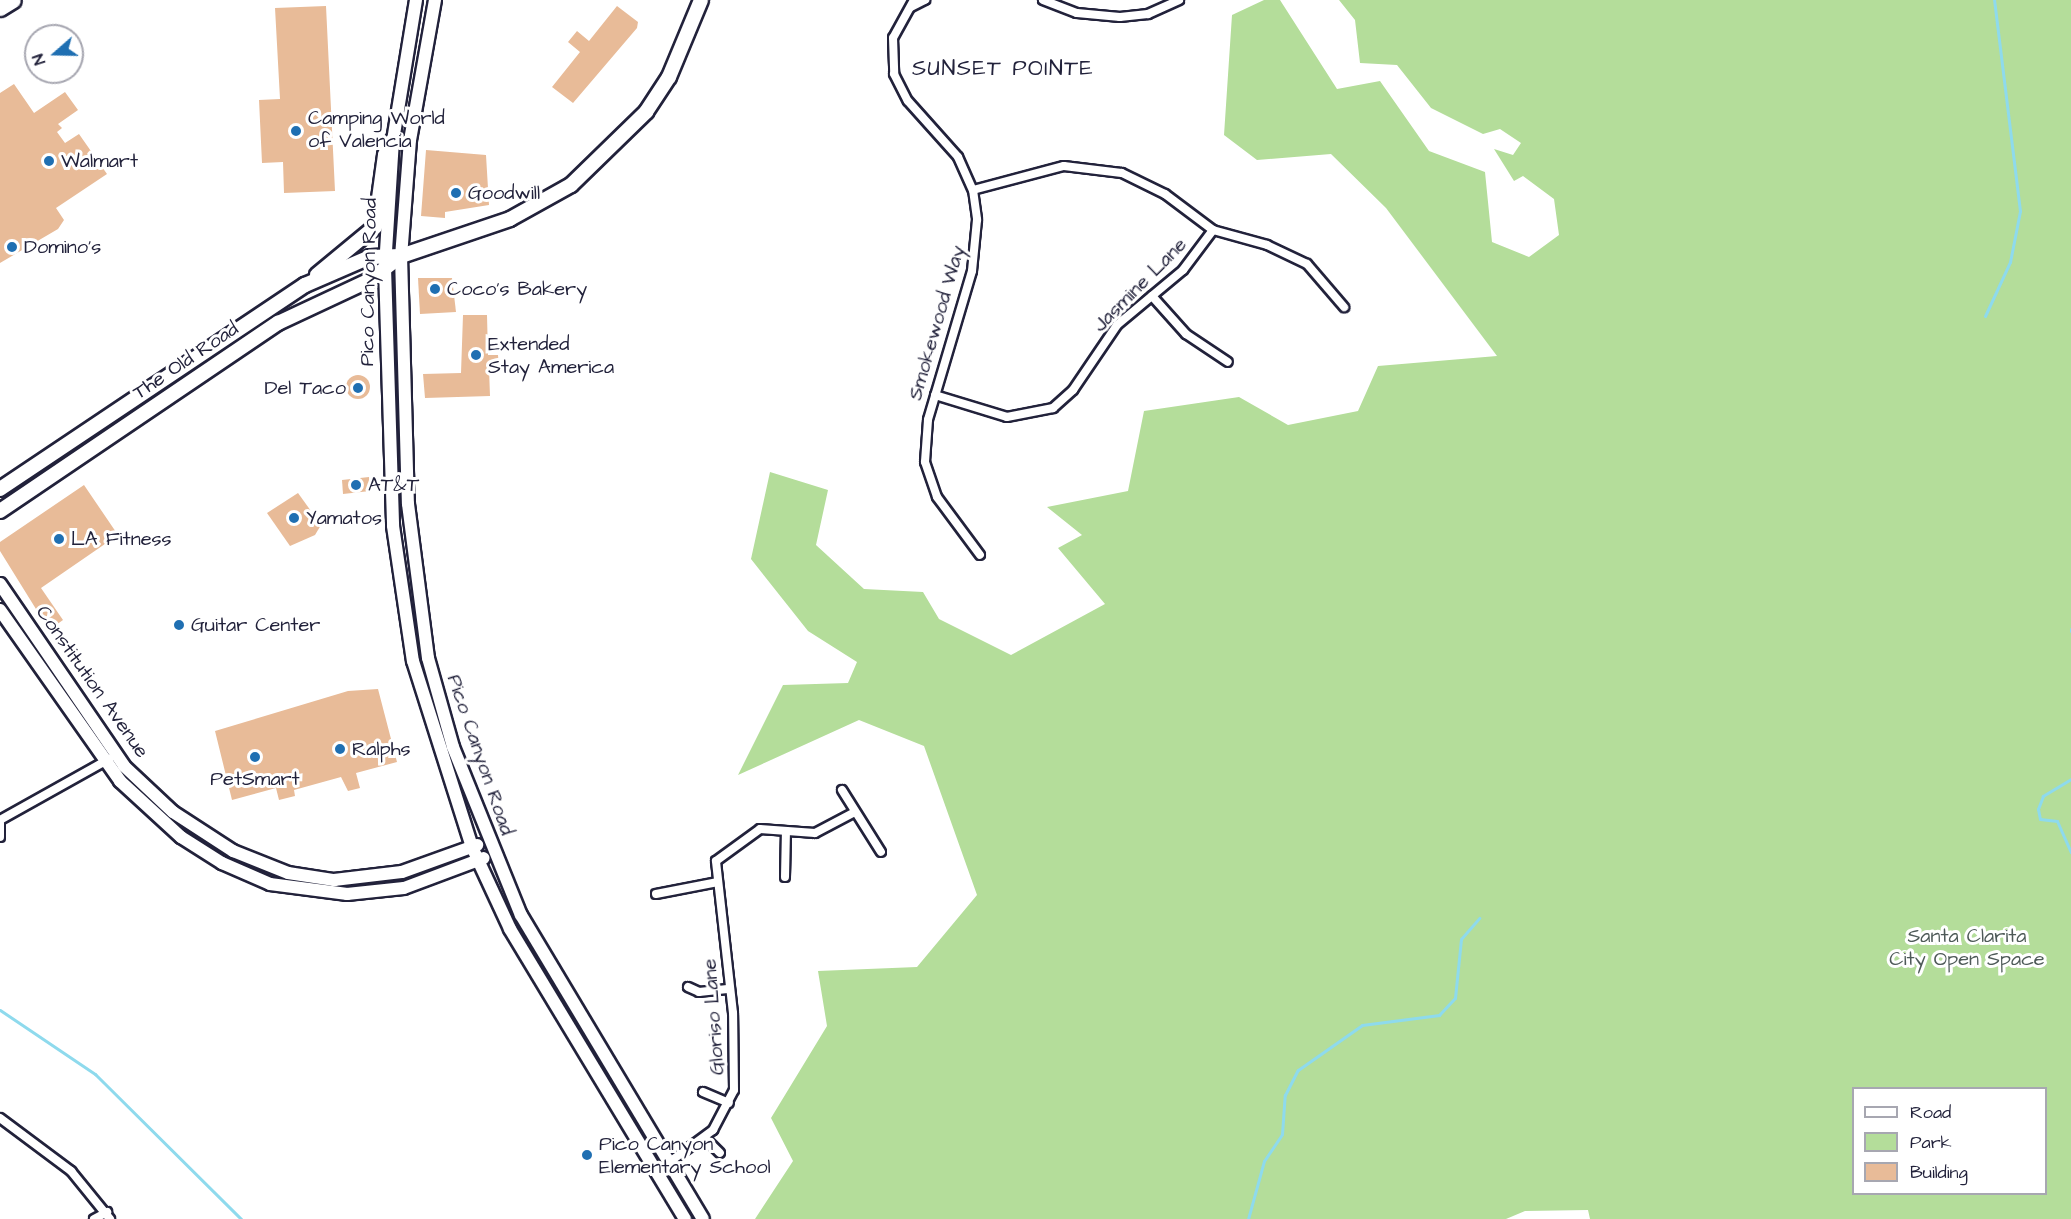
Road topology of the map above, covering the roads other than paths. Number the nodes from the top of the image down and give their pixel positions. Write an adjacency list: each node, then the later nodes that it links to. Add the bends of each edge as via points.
1 (13, 0): 9 (highway)
2 (416, 0): 10 (main road, Pico Canyon Road)
3 (435, 0): 14 (main road, Pico Canyon Road, via 411,130)
4 (700, 0): 14 (main road, The Old Road, via 658,94 588,172 510,219)
5 (925, 0): 8 (street, Smokewood Way)
6 (1043, 0): 7 (street, via 1077,13 1120,17 1148,14)
7 (1179, 0)
8 (912, 4): 11 (street, Smokewood Way, via 894,39 898,86 946,141)
9 (0, 8)
10 (393, 141): 13 (main road, Pico Canyon Road); 16 (main road, via 385,155 375,227)
11 (973, 190): 12 (street, via 1051,168 1094,167 1146,182); 20 (street, Smokewood Way, via 977,250)
12 (1213, 230): 17 (street, Jasmine Lane, via 1189,264); 18 (street, via 1275,248 1307,264)
13 (386, 252): 14 (main road); 15 (main road, Pico Canyon Road); 16 (main road, The Old Road)
14 (401, 256): 15 (main road, The Old Road); 33 (main road, Pico Canyon Road, via 408,504 419,614 447,729)
15 (385, 268): 22 (main road, The Old Road, via 278,322); 34 (main road, Pico Canyon Road, via 390,471 402,603 437,748)
16 (304, 285): 21 (main road, The Old Road)
17 (1152, 296): 19 (street, via 1186,334); 20 (street, Jasmine Lane, via 1117,325 1077,385 1053,408 1007,417)
18 (1344, 307)
19 (1228, 362)
20 (935, 395): 23 (street, Smokewood Way, via 924,437 927,472 937,497)
21 (0, 489)
22 (0, 511)
23 (980, 555)
24 (0, 584): 26 (main road, Constitution Avenue)
25 (0, 610): 27 (main road, Constitution Avenue)
26 (116, 754): 27 (street); 34 (main road, Constitution Avenue, via 188,824 233,851 288,873 364,879)
27 (104, 762): 30 (street); 37 (main road, Constitution Avenue, via 181,837 222,863 270,884 376,893)
28 (842, 790): 29 (street)
29 (855, 812): 31 (street, via 815,833); 35 (street)
30 (0, 822): 32 (street)
31 (786, 831): 38 (street); 39 (street, Gloriso Lane, via 755,832 716,861)
32 (0, 837)
33 (488, 840): 34 (main road, Constitution Avenue); 36 (main road, Pico Canyon Road)
34 (472, 847): 37 (main road, Pico Canyon Road)
35 (881, 852)
36 (493, 854): 37 (main road, Constitution Avenue); 48 (main road, Pico Canyon Road, via 536,945)
37 (478, 861): 49 (main road, Pico Canyon Road, via 526,960)
38 (785, 877)
39 (718, 882): 40 (street); 42 (street, Gloriso Lane)
40 (656, 894)
41 (688, 987): 42 (street, via 699,992)
42 (730, 988): 44 (street, Gloriso Lane, via 736,1077)
43 (703, 1092): 44 (street)
44 (729, 1103): 46 (street, Gloriso Lane)
45 (0, 1118): 50 (street, via 71,1171)
46 (705, 1138): 47 (street); 48 (street, Gloriso Lane)
47 (720, 1153)
48 (668, 1163): 49 (street, Gloriso Lane); 53 (main road, Pico Canyon Road)
49 (656, 1172): 52 (main road, Pico Canyon Road)
50 (108, 1216): 51 (street)
51 (94, 1219)
52 (685, 1219)
53 (703, 1219)

